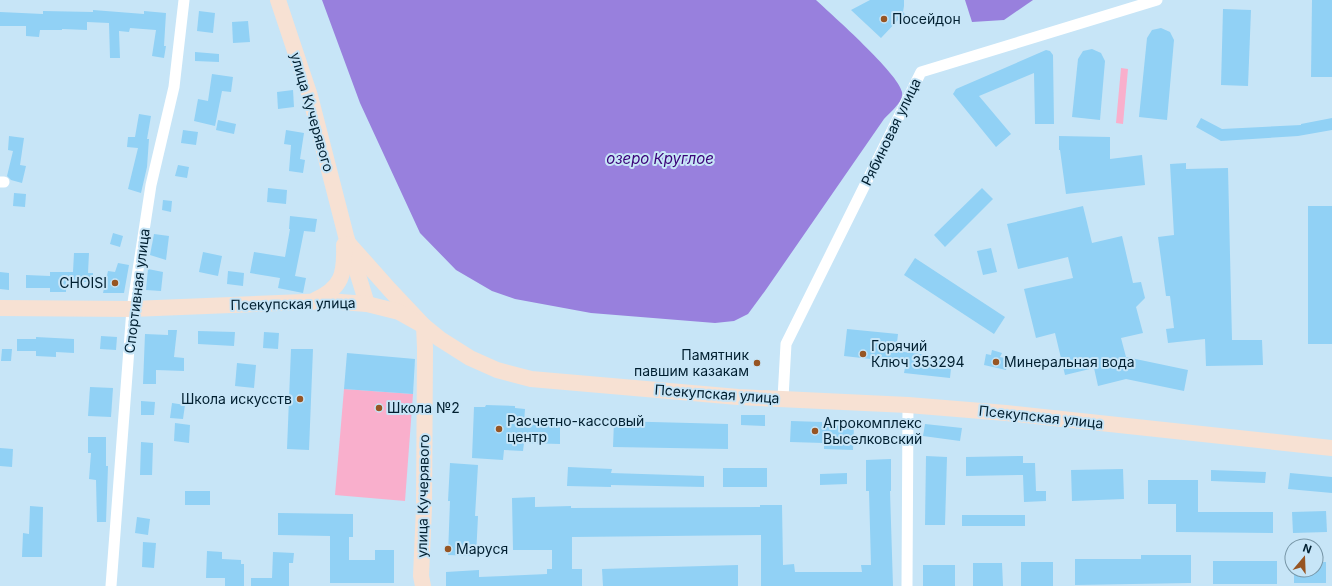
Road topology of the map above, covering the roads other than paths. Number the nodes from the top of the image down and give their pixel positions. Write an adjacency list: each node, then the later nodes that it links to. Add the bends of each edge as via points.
1 (184, 0): 9 (street, Спортивная улица, via 174,87 151,185)
2 (278, 0): 4 (street, улица Кучерявого, via 310,96)
3 (1157, 0): 11 (street, Рябиновая улица, via 921,72 786,344)
4 (343, 226): 5 (street, улица Кучерявого); 6 (street, улица Кучерявого, via 342,277 332,291)
5 (348, 244): 7 (street, улица Кучерявого); 10 (street, улица Кучерявого)
6 (310, 302): 7 (street, Псекупская улица, via 340,301); 9 (street, Псекупская улица)
7 (367, 304): 10 (street, Псекупская улица, via 399,312)
8 (0, 308): 9 (street, Псекупская улица)
9 (132, 309): 14 (street, Спортивная улица)
10 (424, 326): 11 (street, Псекупская улица, via 470,358 519,376 594,385 738,397); 15 (street, улица Кучерявого, via 424,508 421,576)
11 (783, 398): 12 (street, Псекупская улица)
12 (908, 406): 13 (street, Псекупская улица, via 1006,413); 16 (street)
13 (1332, 448)
14 (111, 586)
15 (423, 586)
16 (907, 586)

